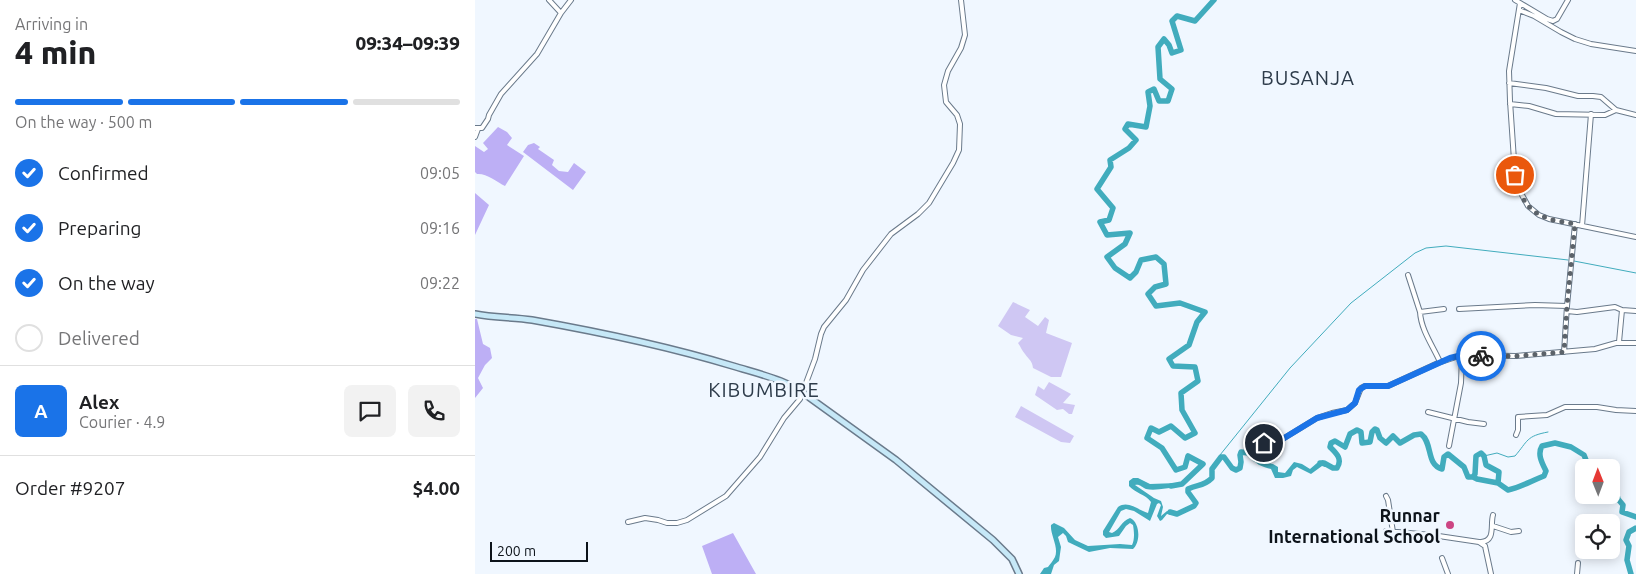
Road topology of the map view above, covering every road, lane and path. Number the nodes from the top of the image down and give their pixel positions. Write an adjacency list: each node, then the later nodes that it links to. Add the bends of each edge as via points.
1 (549, 0): 8 (street)
2 (571, 0): 8 (street)
3 (961, 0): 33 (street, via 965,35 944,85 946,102 960,124 957,156 925,208 891,234 824,327)
4 (1515, 0): 6 (street)
5 (1568, 0): 6 (street, via 1555,21)
6 (1520, 3): 7 (street)
7 (1519, 10): 9 (street, via 1583,42); 10 (street)
8 (561, 13): 15 (street, via 537,54 501,94 482,128)
9 (1636, 51)
10 (1509, 83): 11 (street); 12 (street, via 1577,96 1601,97)
11 (1510, 104): 13 (street, via 1556,114); 17 (street, via 1515,175 1523,199 1539,215)
12 (1616, 110): 13 (street, via 1605,115); 14 (street)
13 (1591, 114): 18 (street)
14 (1636, 115)
15 (477, 128): 16 (street)
16 (475, 136)
17 (1575, 224): 18 (street); 23 (street)
18 (1582, 226): 19 (street)
19 (1636, 237)
20 (1408, 275): 26 (street)
21 (1444, 309): 26 (street)
22 (1459, 309): 23 (street, via 1535,305)
23 (1567, 309): 24 (street, via 1577,312 1615,307); 30 (street)
24 (1622, 310): 25 (street); 28 (street)
25 (1636, 311)
26 (1420, 312): 32 (street)
27 (475, 314): 33 (street, via 594,331 664,347 763,375)
28 (1619, 342): 29 (street); 30 (street, via 1595,349)
29 (1636, 343)
30 (1564, 352): 31 (street, via 1516,356)
31 (1462, 355): 32 (street); 36 (street, via 1461,383)
32 (1440, 362): 39 (street, via 1388,386 1365,386 1347,410 1317,418 1281,440)
33 (802, 391): 43 (street, via 800,399 760,457 723,499 697,516 677,523 652,518); 51 (street, via 896,460 993,540 1012,559)
34 (1636, 411): 38 (street, via 1565,407 1547,415 1518,418)
35 (1428, 412): 36 (street)
36 (1453, 418): 37 (street); 40 (street)
37 (1484, 424)
38 (1516, 435)
39 (1264, 443)
40 (1449, 446)
41 (1386, 496): 47 (street)
42 (1493, 515): 44 (street)
43 (628, 522)
44 (1493, 526): 46 (street); 48 (street, via 1487,541)
45 (1386, 531): 47 (street)
46 (1519, 531)
47 (1393, 532): 48 (street)
48 (1479, 542): 53 (street, via 1485,546)
49 (1442, 558): 52 (street)
50 (1578, 563): 54 (street)
51 (1019, 574)
52 (1448, 574)
53 (1491, 574)
54 (1577, 574)

